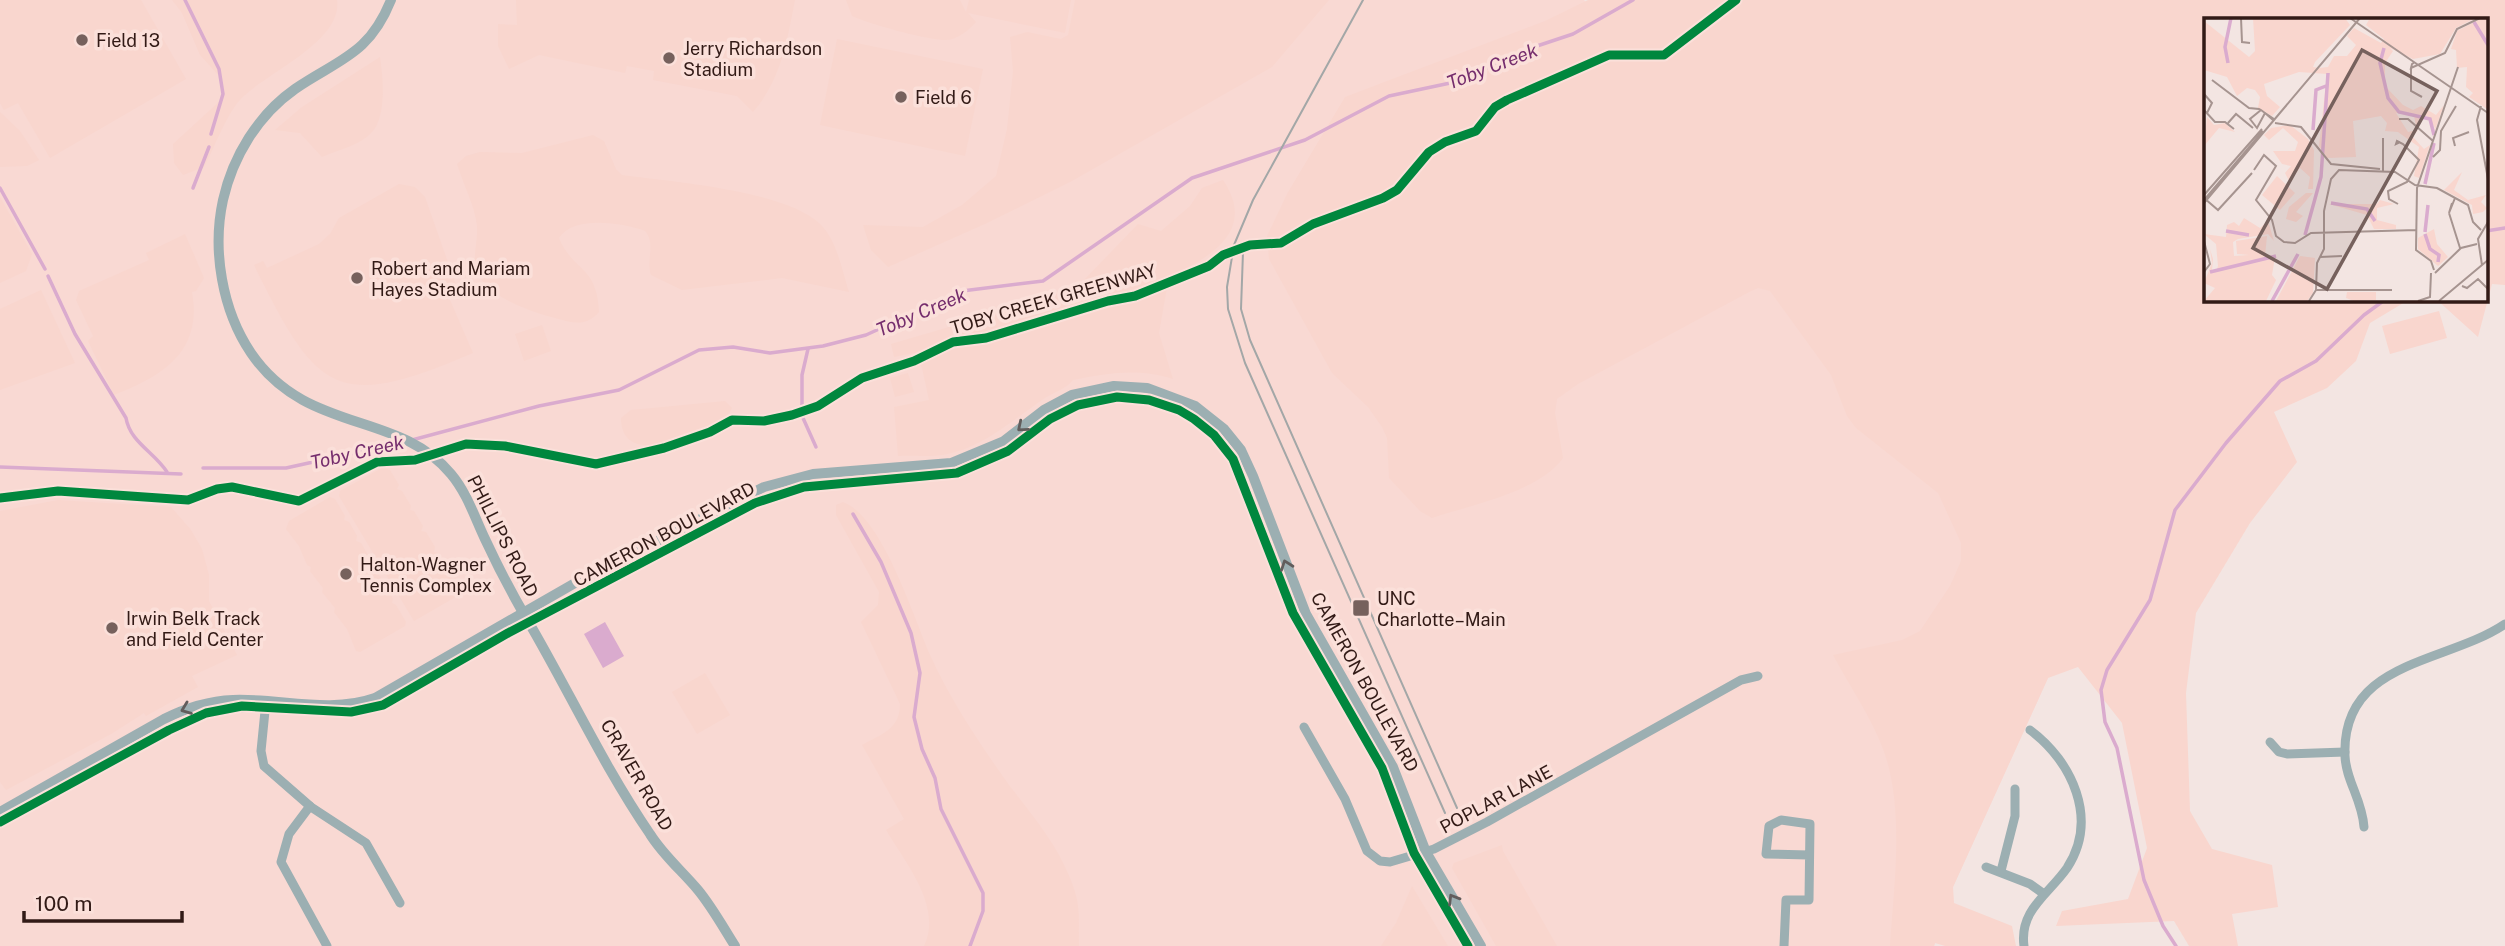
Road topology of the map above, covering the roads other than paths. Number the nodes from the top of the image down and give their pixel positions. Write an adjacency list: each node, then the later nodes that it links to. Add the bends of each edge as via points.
1 (391, 0): 3 (street, PHILLIPS ROAD, via 364,47 291,92 255,128 233,167 220,217 225,294 250,352 295,397 325,413 409,442 441,463 463,492)
2 (1292, 597): 3 (street, CAMERON BOULEVARD, one-way to 3, via 1250,468 1229,435 1210,416 1179,398 1122,386 1063,399 1004,441 957,461 925,468 813,474 764,487); 4 (street, CAMERON BOULEVARD, via 1241,475 1225,448 1179,410 1149,400 1117,397 1066,409 1008,451 964,471 804,487 755,503); 17 (street, CAMERON BOULEVARD, via 1387,777)
3 (523, 612): 4 (street, CRAVER ROAD); 7 (street, CAMERON BOULEVARD, via 375,698 348,704)
4 (529, 623): 7 (street, CAMERON BOULEVARD, via 373,708 344,712); 24 (street, CRAVER ROAD, via 648,831)
5 (2505, 624): 11 (street, via 2378,681 2352,715)
6 (1758, 676): 17 (street, POPLAR LANE, via 1741,680 1580,773)
7 (266, 704): 13 (street, via 262,761 275,779); 14 (street, CAMERON BOULEVARD, one-way to 14, via 220,701 180,711); 15 (street, CAMERON BOULEVARD, via 234,707 189,720)
8 (1304, 727): 17 (street, POPLAR LANE, via 1370,855 1384,863)
9 (2030, 730): 21 (street, via 2064,761 2081,817 2072,858)
10 (2270, 742): 11 (street, via 2287,754)
11 (2344, 752): 16 (street, via 2363,807)
12 (2015, 789): 20 (street, via 2015,816)
13 (310, 806): 22 (street, via 366,844); 23 (street, via 289,834 281,862)
14 (0, 812)
15 (0, 822)
16 (2364, 827)
17 (1421, 853): 25 (street, CAMERON BOULEVARD); 26 (street, CAMERON BOULEVARD, one-way to 17)
18 (1809, 855): 18 (street, via 1810,824 1781,820 1769,826 1766,854); 27 (street, via 1809,900 1786,900)
19 (1986, 867): 20 (street)
20 (2001, 872): 21 (street)
21 (2044, 894): 28 (street, via 2028,916)
22 (400, 903)
23 (327, 946)
24 (735, 946)
25 (1468, 946)
26 (1480, 946)
27 (1784, 946)
28 (2024, 946)

